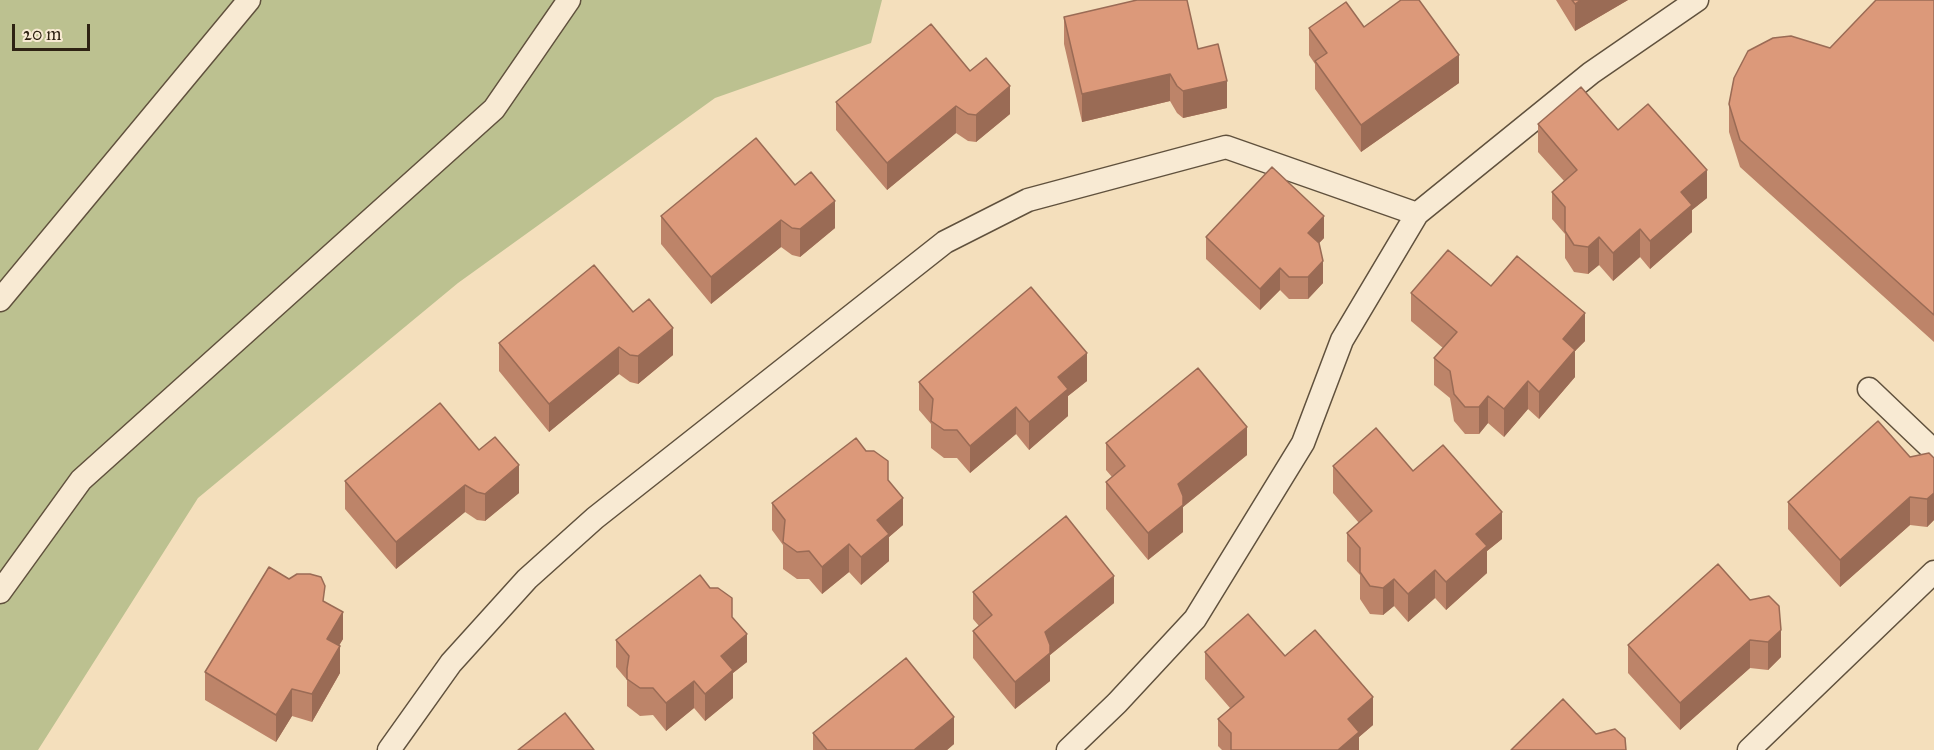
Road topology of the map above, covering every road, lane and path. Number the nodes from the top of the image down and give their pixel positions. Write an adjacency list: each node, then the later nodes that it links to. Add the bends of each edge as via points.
1 (249, 0): 5 (street)
2 (569, 0): 9 (street, via 494,109 81,480)
3 (1697, 0): 4 (street, via 1591,73)
4 (1417, 214): 10 (street, via 1226,147 1028,200 945,242 595,518 527,579 451,663); 11 (street, via 1342,340 1303,443 1195,619)
5 (0, 300)
6 (1869, 389): 7 (street)
7 (1934, 451)
8 (1934, 572): 12 (street)
9 (0, 592)
10 (389, 750)
11 (1068, 750)
12 (1749, 750)

